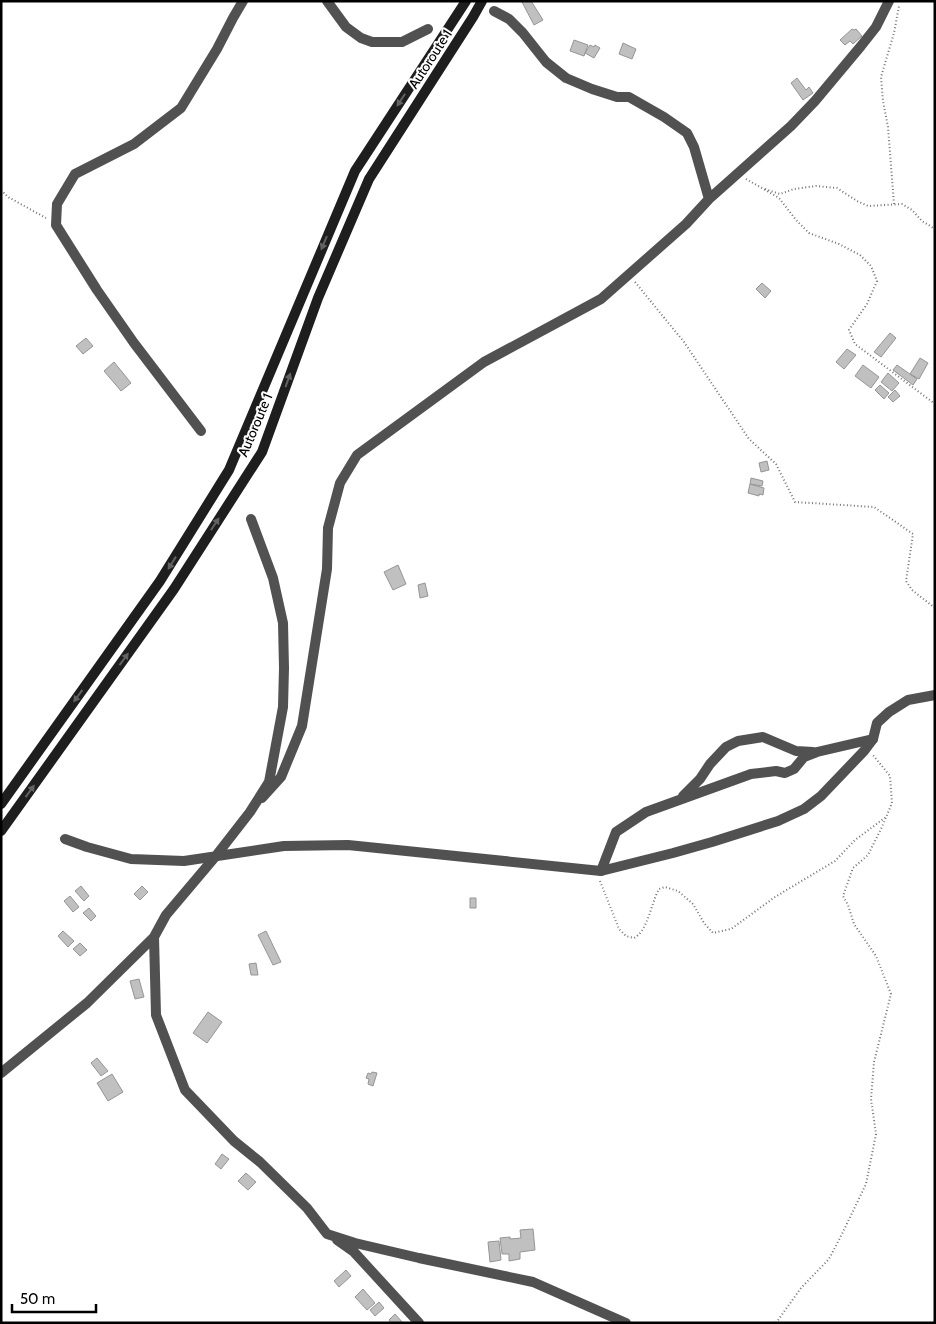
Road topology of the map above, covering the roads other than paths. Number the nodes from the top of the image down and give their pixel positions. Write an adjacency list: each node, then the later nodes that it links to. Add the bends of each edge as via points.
1 (243, 1): 9 (street, via 181,108 134,144 75,174 57,204 56,225 97,290)
2 (327, 1): 7 (street, via 346,27 372,42 402,42)
3 (466, 1): 15 (main road, Autoroute 1, one-way to 15, via 354,171 229,470 160,581)
4 (482, 1): 17 (main road, Autoroute 1, one-way to 4, via 174,589 262,452 318,298 369,178)
5 (889, 1): 8 (street, via 876,27 791,126)
6 (494, 11): 8 (street, via 509,19 546,62 566,78 617,97 629,97 687,133 694,146)
7 (428, 29)
8 (709, 199): 16 (street, via 686,224 601,299 484,362 357,455 340,483 328,528 328,569 302,726 281,777)
9 (201, 431)
10 (251, 519): 16 (street, via 273,578 283,623 284,668 283,706 269,782)
11 (935, 695): 12 (street, via 908,700 889,712 877,723)
12 (870, 743): 13 (street); 20 (street, via 827,790 804,809 778,821 673,854)
13 (817, 752): 14 (street, via 804,757 785,774 776,771 751,774); 14 (street, via 796,751 763,737 738,741 726,746 700,780)
14 (680, 799): 20 (street, via 646,812 616,832)
15 (1, 804)
16 (250, 812): 19 (street)
17 (1, 831)
18 (65, 839): 19 (street, via 131,859 184,861)
19 (216, 857): 20 (street, via 284,846 348,845); 21 (street, via 166,915)
20 (601, 871)
21 (154, 937): 22 (street, via 86,1004); 23 (street, via 156,1015 185,1090 234,1141 307,1208)
22 (1, 1073)
23 (327, 1234): 24 (street, via 354,1252); 25 (street, via 533,1282)
24 (419, 1323)
25 (626, 1323)

